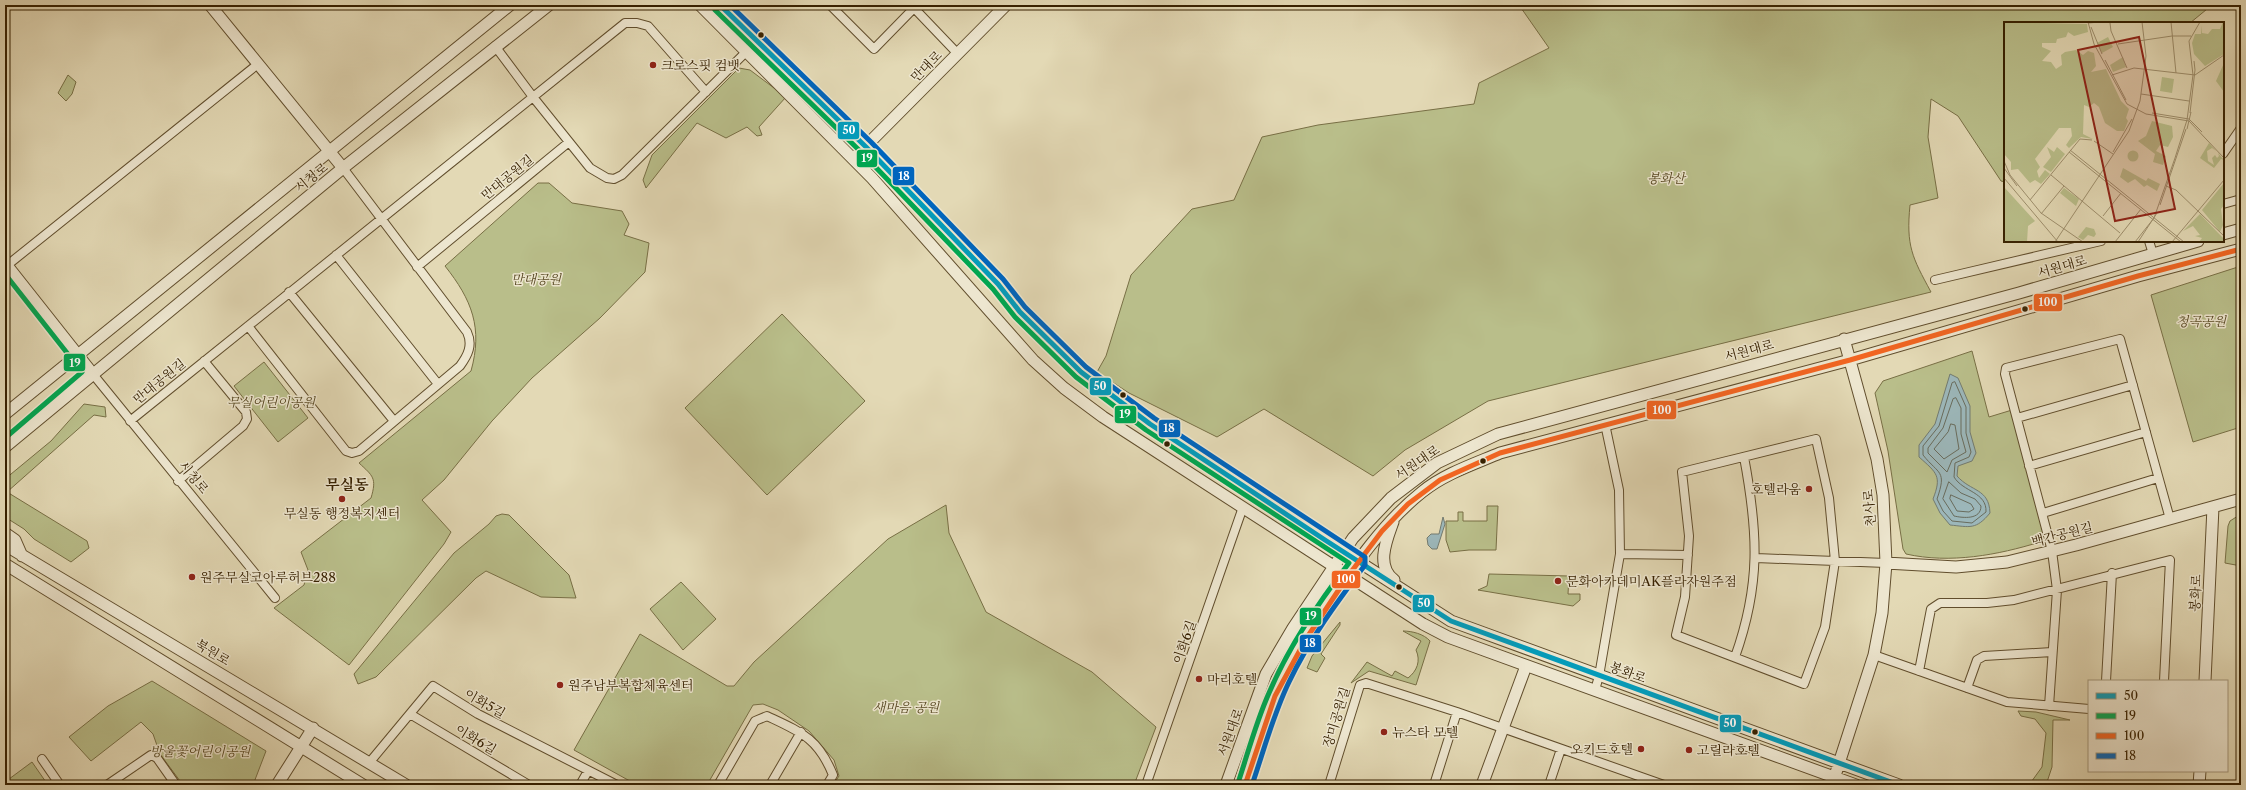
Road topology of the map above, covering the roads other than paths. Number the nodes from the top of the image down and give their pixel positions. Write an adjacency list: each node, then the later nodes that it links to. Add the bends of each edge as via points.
1 (210, 5): 12 (street)
2 (510, 5): 18 (street, 시청로)
3 (549, 5): 9 (street, 시청로)
4 (700, 5): 10 (street)
5 (720, 5): 17 (street, 봉화로)
6 (830, 5): 8 (street, via 874,49)
7 (1006, 5): 11 (street, 만대로)
8 (916, 6): 11 (street)
9 (495, 46): 14 (street); 21 (street, 시청로)
10 (747, 52): 13 (street); 20 (street)
11 (958, 54): 17 (street, 만대로)
12 (258, 64): 18 (street); 33 (street)
13 (706, 92): 14 (street, 만대공원길, via 648,26 625,23); 16 (street, via 622,175 614,178 607,178 590,168)
14 (533, 97): 16 (street); 24 (street, 만대공원길)
15 (2241, 128): 19 (street)
16 (569, 142): 34 (street, 만대공원길)
17 (866, 147): 20 (street, 만대로); 50 (street, 봉화로, via 998,284 1051,345 1081,372)
18 (329, 152): 21 (street); 40 (street, 시청로)
19 (2224, 153)
20 (853, 159): 53 (street, via 1033,360 1064,388)
21 (344, 168): 24 (street); 43 (street, 시청로)
22 (2241, 198): 23 (street)
23 (2224, 204)
24 (380, 219): 32 (street, 만대공원길); 34 (street)
25 (2241, 229): 26 (street)
26 (2224, 234)
27 (2097, 242): 36 (street)
28 (2149, 242): 31 (street)
29 (2195, 242): 31 (street, 서원대로)
30 (2241, 249): 35 (street)
31 (2153, 254): 35 (street); 39 (street, 서원대로, via 2019,293)
32 (336, 255): 37 (street, 만대공원길); 44 (street)
33 (6, 265): 40 (street)
34 (417, 267): 44 (street, via 442,297 471,340 467,356 460,366)
35 (2159, 271): 41 (street)
36 (1935, 280)
37 (290, 292): 38 (street, 만대공원길); 49 (street)
38 (248, 326): 42 (street, 만대공원길); 49 (street, via 346,451 359,451)
39 (1844, 339): 41 (street, 천사로); 67 (street, 서원대로, via 1498,434 1437,463 1411,482 1366,523)
40 (77, 354): 43 (street); 46 (street, 시청로)
41 (1850, 360): 51 (street); 75 (street, 천사로, via 1877,459 1883,495)
42 (204, 361): 48 (street, 만대공원길); 58 (street, 만대공원길, via 246,412 247,419 243,426)
43 (92, 373): 48 (street, 시청로); 54 (street, 시청로)
44 (438, 384): 49 (street)
45 (2133, 386): 47 (street); 47 (street, via 2120,339 2006,368 2005,374); 52 (street)
46 (5, 414)
47 (2018, 418): 56 (street)
48 (130, 420): 58 (street, 시청로)
49 (394, 421)
50 (1150, 424): 53 (street); 67 (street, 봉화로)
51 (1605, 424): 63 (street, via 1500,453 1457,471 1423,491); 69 (street, via 1619,490)
52 (2146, 432): 56 (street); 57 (street)
53 (1141, 441): 60 (street)
54 (5, 447)
55 (1744, 457): 70 (street, via 1682,472 1689,536); 72 (street, via 1754,514); 74 (street, via 1816,439 1829,498)
56 (2029, 466): 62 (street)
57 (2158, 478): 62 (street); 64 (street)
58 (178, 481): 84 (street, 시청로)
59 (2241, 499): 61 (street, 백간공원길)
60 (1243, 507): 77 (street); 123 (street, 이화6길)
61 (2213, 507): 64 (street, 백간공원길); 93 (street, 봉화로)
62 (2043, 513): 68 (street)
63 (1396, 514): 73 (street); 83 (street, via 1384,548 1385,568 1390,577)
64 (2170, 519): 68 (street, 백간공원길)
65 (5, 533): 71 (street, via 15,540)
66 (5, 545): 71 (street, 북원로)
67 (1343, 551): 73 (street, 봉화로); 77 (street, 서원대로)
68 (2052, 551): 75 (street, 백간공원길, via 2007,562 1956,567); 82 (street)
69 (1620, 554): 70 (street); 90 (street)
70 (1688, 555): 87 (street, via 1685,597 1676,635)
71 (22, 557): 100 (street, 북원로)
72 (1756, 558): 74 (street); 87 (street, via 1751,603)
73 (1359, 561): 81 (street); 83 (street, 봉화로)
74 (1835, 561): 75 (street); 87 (street, via 1825,627 1804,684)
75 (1886, 563): 86 (street, 천사로, via 1882,613)
76 (5, 564): 78 (street)
77 (1334, 565): 81 (street); 124 (street, 서원대로, via 1292,628 1266,674)
78 (17, 571): 79 (street); 103 (street)
79 (5, 572)
80 (2112, 573): 82 (street); 91 (street); 92 (street, via 2170,560)
81 (1349, 574): 88 (street, via 1448,638); 125 (street, via 1288,668 1275,696)
82 (2057, 590): 85 (street); 89 (street, via 2014,600 1940,603 1931,609)
83 (1410, 593): 90 (street, 봉화로, via 1451,621)
84 (275, 598)
85 (2052, 652): 94 (street, via 1984,656 1977,660); 96 (street)
86 (1874, 655): 89 (street); 106 (street, 천사로)
87 (1735, 657)
88 (1526, 666): 95 (street); 101 (street)
89 (1920, 671): 94 (street)
90 (1599, 676): 95 (street); 106 (street, 봉화로)
91 (2106, 680)
92 (2164, 680)
93 (2205, 680)
94 (1968, 688): 96 (street, via 2007,702)
95 (1595, 690): 110 (street)
96 (2049, 706): 97 (street)
97 (2088, 709)
98 (1457, 712): 101 (street, 장미공원길); 126 (street, 장미공원길, via 1372,684 1360,685); 127 (street)
99 (410, 714): 107 (street, 이화5길); 108 (street, 이화5길, via 433,686 478,714); 117 (street, 이화6길)
100 (313, 728): 103 (street); 107 (street, 북원로)
101 (1502, 728): 104 (street, 장미공원길); 128 (street)
102 (801, 732): 120 (street, via 767,716 755,721); 121 (street); 122 (street, via 822,752 833,776)
103 (300, 747): 114 (street); 115 (street)
104 (1561, 749): 129 (street); 130 (street, 장미공원길)
105 (42, 759): 111 (street)
106 (1839, 762): 110 (street, 천사로); 132 (street, 봉화로)
107 (369, 763): 116 (street, 북원로)
108 (588, 772): 118 (street); 119 (street, 이화5길)
109 (2200, 772): 133 (street)
110 (1833, 781): 131 (street)
111 (60, 785)
112 (107, 785): 113 (street, via 151,755 157,758)
113 (176, 785)
114 (277, 785)
115 (363, 785)
116 (406, 785)
117 (529, 785)
118 (580, 785)
119 (617, 785)
120 (718, 785)
121 (770, 785)
122 (827, 785)
123 (1146, 785)
124 (1226, 785)
125 (1245, 785)
126 (1329, 785)
127 (1434, 785)
128 (1482, 785)
129 (1549, 785)
130 (1664, 785)
131 (1856, 785)
132 (1899, 785)
133 (2199, 785)

